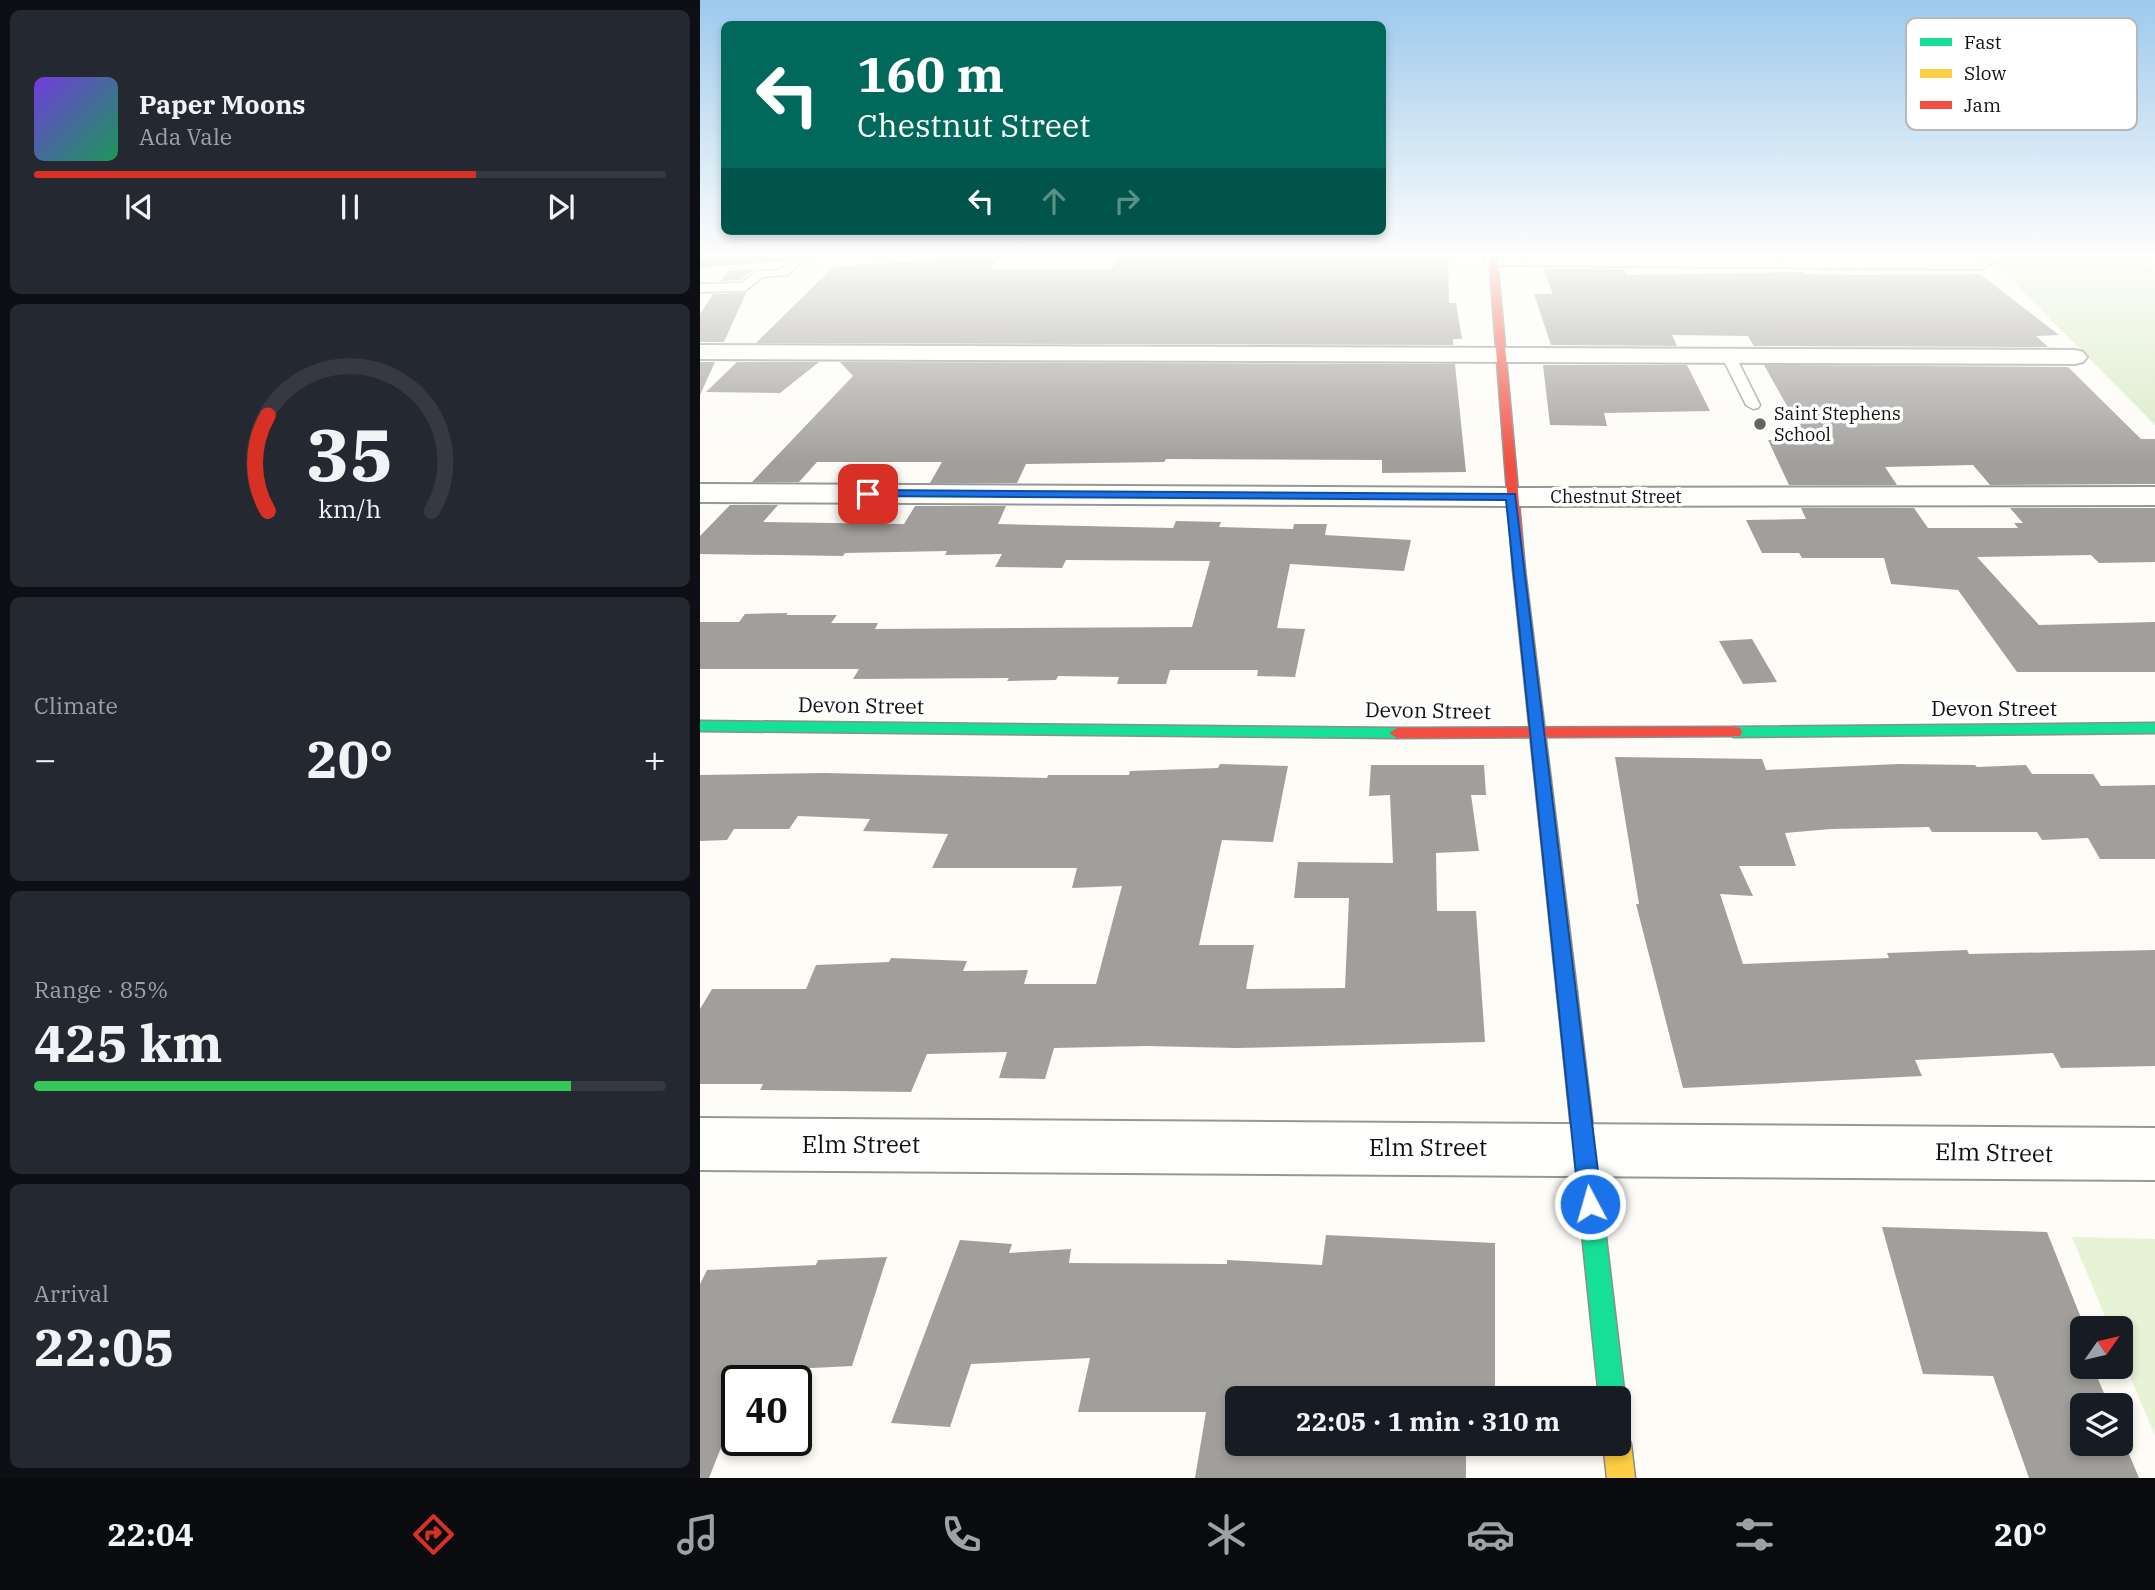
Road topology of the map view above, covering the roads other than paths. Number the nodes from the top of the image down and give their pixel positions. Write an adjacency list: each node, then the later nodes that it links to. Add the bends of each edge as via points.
1 (1498, 326): 3 (street)
2 (700, 352): 3 (street)
3 (1500, 354): 4 (street); 9 (street)
4 (1728, 355): 5 (street); 6 (lane)
5 (2075, 356)
6 (1754, 405)
7 (700, 493): 9 (street, Chestnut Street)
8 (2155, 496): 9 (street, Chestnut Street)
9 (1511, 497): 12 (street)
10 (700, 726): 12 (street, Devon Street)
11 (2155, 728): 12 (street, Devon Street)
12 (1538, 734): 14 (street)
13 (700, 1144): 14 (street, Elm Street)
14 (1584, 1149): 15 (street, Elm Street); 16 (street)
15 (2155, 1154)
16 (1611, 1386)
17 (1618, 1456): 18 (street)
18 (1621, 1478)

